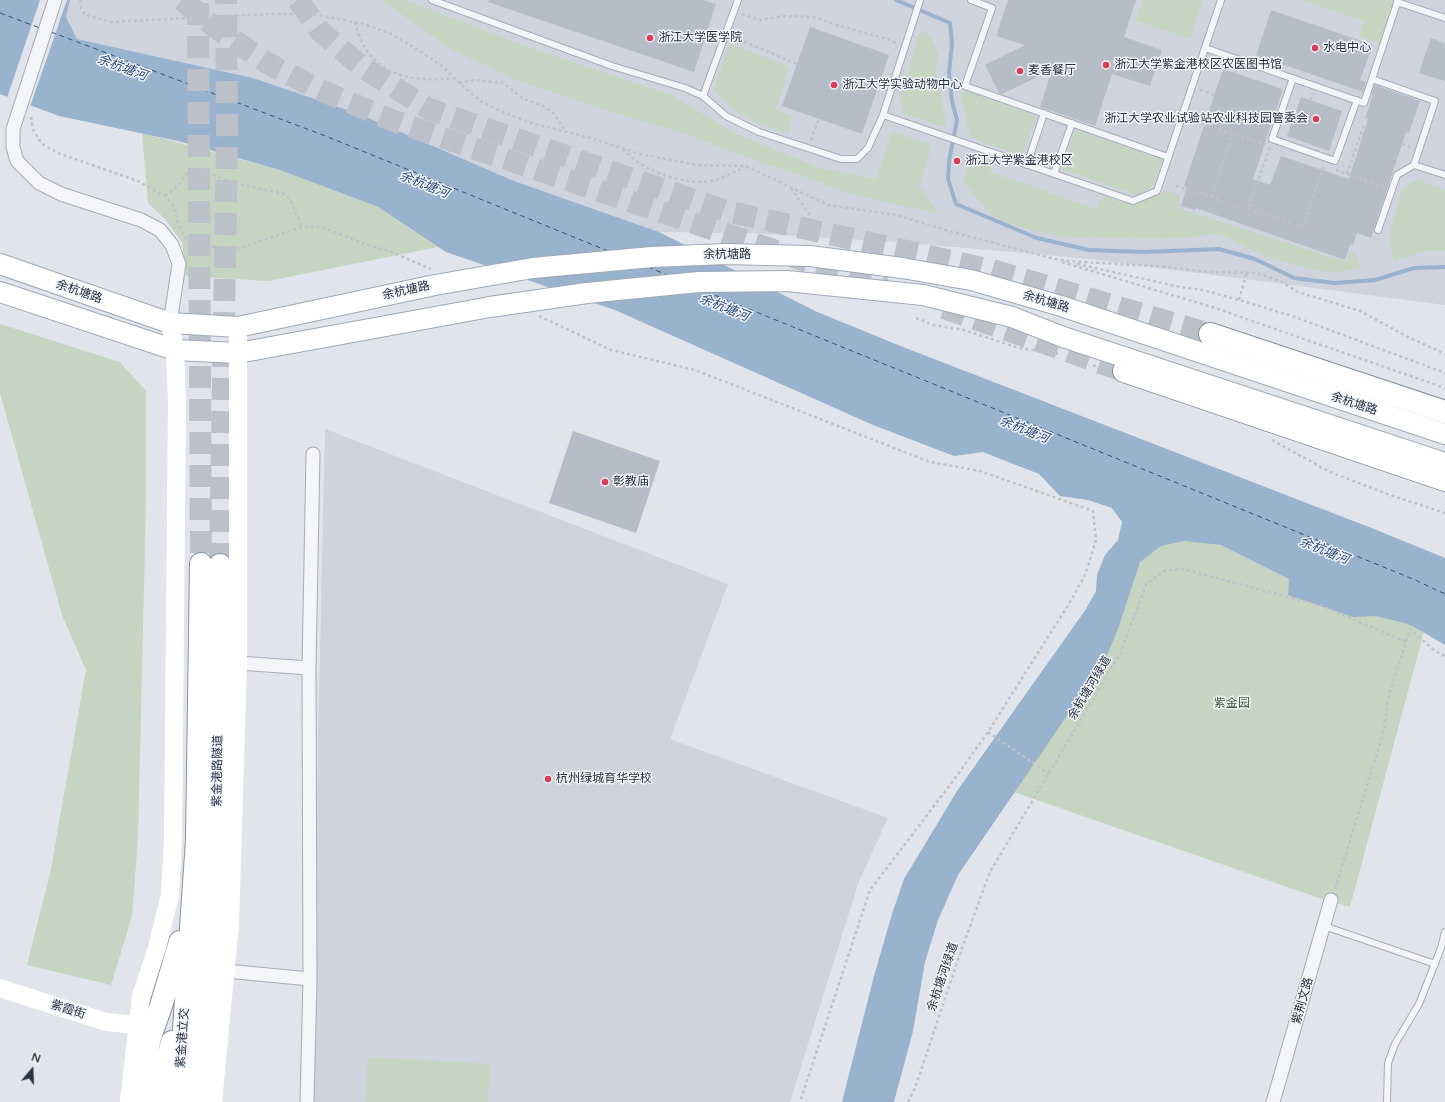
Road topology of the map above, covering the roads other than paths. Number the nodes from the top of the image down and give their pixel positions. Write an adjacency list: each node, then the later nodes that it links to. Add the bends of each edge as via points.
1 (55, 0): 26 (street, via 13,129 13,147 17,161 38,183 61,194 141,220 160,230 172,244 179,264)
2 (432, 0): 13 (lane, via 612,66)
3 (738, 0): 13 (lane)
4 (920, 0): 16 (lane)
5 (971, 0): 8 (lane)
6 (1221, 0): 10 (lane)
7 (1398, 1): 9 (lane); 12 (lane)
8 (984, 2): 15 (lane, via 992,8 965,86)
9 (1445, 18)
10 (1205, 48): 11 (lane); 18 (lane)
11 (1293, 78): 14 (lane); 14 (lane, via 1272,139 1335,161)
12 (1372, 79): 14 (lane, via 1364,103); 20 (lane, via 1435,101)
13 (703, 96): 16 (lane, via 726,116 759,132 841,159 857,159 868,148)
14 (1357, 100)
15 (1044, 113): 17 (lane); 19 (lane)
16 (883, 116): 19 (lane)
17 (1072, 123): 18 (lane); 21 (lane)
18 (1168, 157): 21 (lane, via 1157,191 1133,201)
19 (1026, 165): 21 (lane)
20 (1414, 165): 22 (lane); 23 (lane, via 1397,175)
21 (1054, 174)
22 (1445, 175)
23 (1378, 230)
24 (0, 264): 26 (main road, 余杭塘路)
25 (0, 292): 29 (main road, 余杭塘路)
26 (170, 323): 27 (main road, 余杭塘路); 29 (main road)
27 (238, 327): 30 (main road); 33 (main road, 余杭塘路, bridge, via 434,277 652,257 725,254 810,256 971,280 1061,306)
28 (1210, 334): 32 (highway)
29 (175, 350): 30 (main road, 余杭塘路); 48 (main road, via 177,410 173,838 170,895 141,996)
30 (238, 353): 35 (main road, 余杭塘路, bridge, via 490,307 587,293 699,282 787,281 923,295 1012,317 1063,337); 37 (main road)
31 (1124, 371): 36 (highway)
32 (1445, 412)
33 (1445, 434)
34 (313, 454): 38 (street)
35 (1445, 464)
36 (1445, 480)
37 (238, 663): 38 (street); 44 (main road, via 230,924)
38 (309, 668): 45 (street)
39 (193, 898): 44 (highway, 紫金港路隧道); 44 (highway, 紫金港路隧道, via 210,565 217,847); 47 (highway)
40 (1332, 900): 41 (street, 紫荆文路)
41 (1324, 926): 43 (lane); 57 (street, 紫荆文路)
42 (1445, 932): 43 (lane)
43 (1435, 964): 58 (lane, via 1388,1063)
44 (207, 974): 45 (street); 52 (highway, via 161,1090); 53 (highway, 紫金港立交); 54 (highway, 紫金港立交); 55 (main road)
45 (310, 979): 56 (street)
46 (0, 988): 48 (main road, 紫霞街, via 106,1022)
47 (161, 1006): 50 (highway, via 150,1037); 51 (highway)
48 (137, 1025): 49 (main road)
49 (129, 1102)
50 (138, 1102)
51 (148, 1102)
52 (160, 1102)
53 (178, 1102)
54 (200, 1102)
55 (213, 1102)
56 (307, 1102)
57 (1273, 1102)
58 (1387, 1102)

